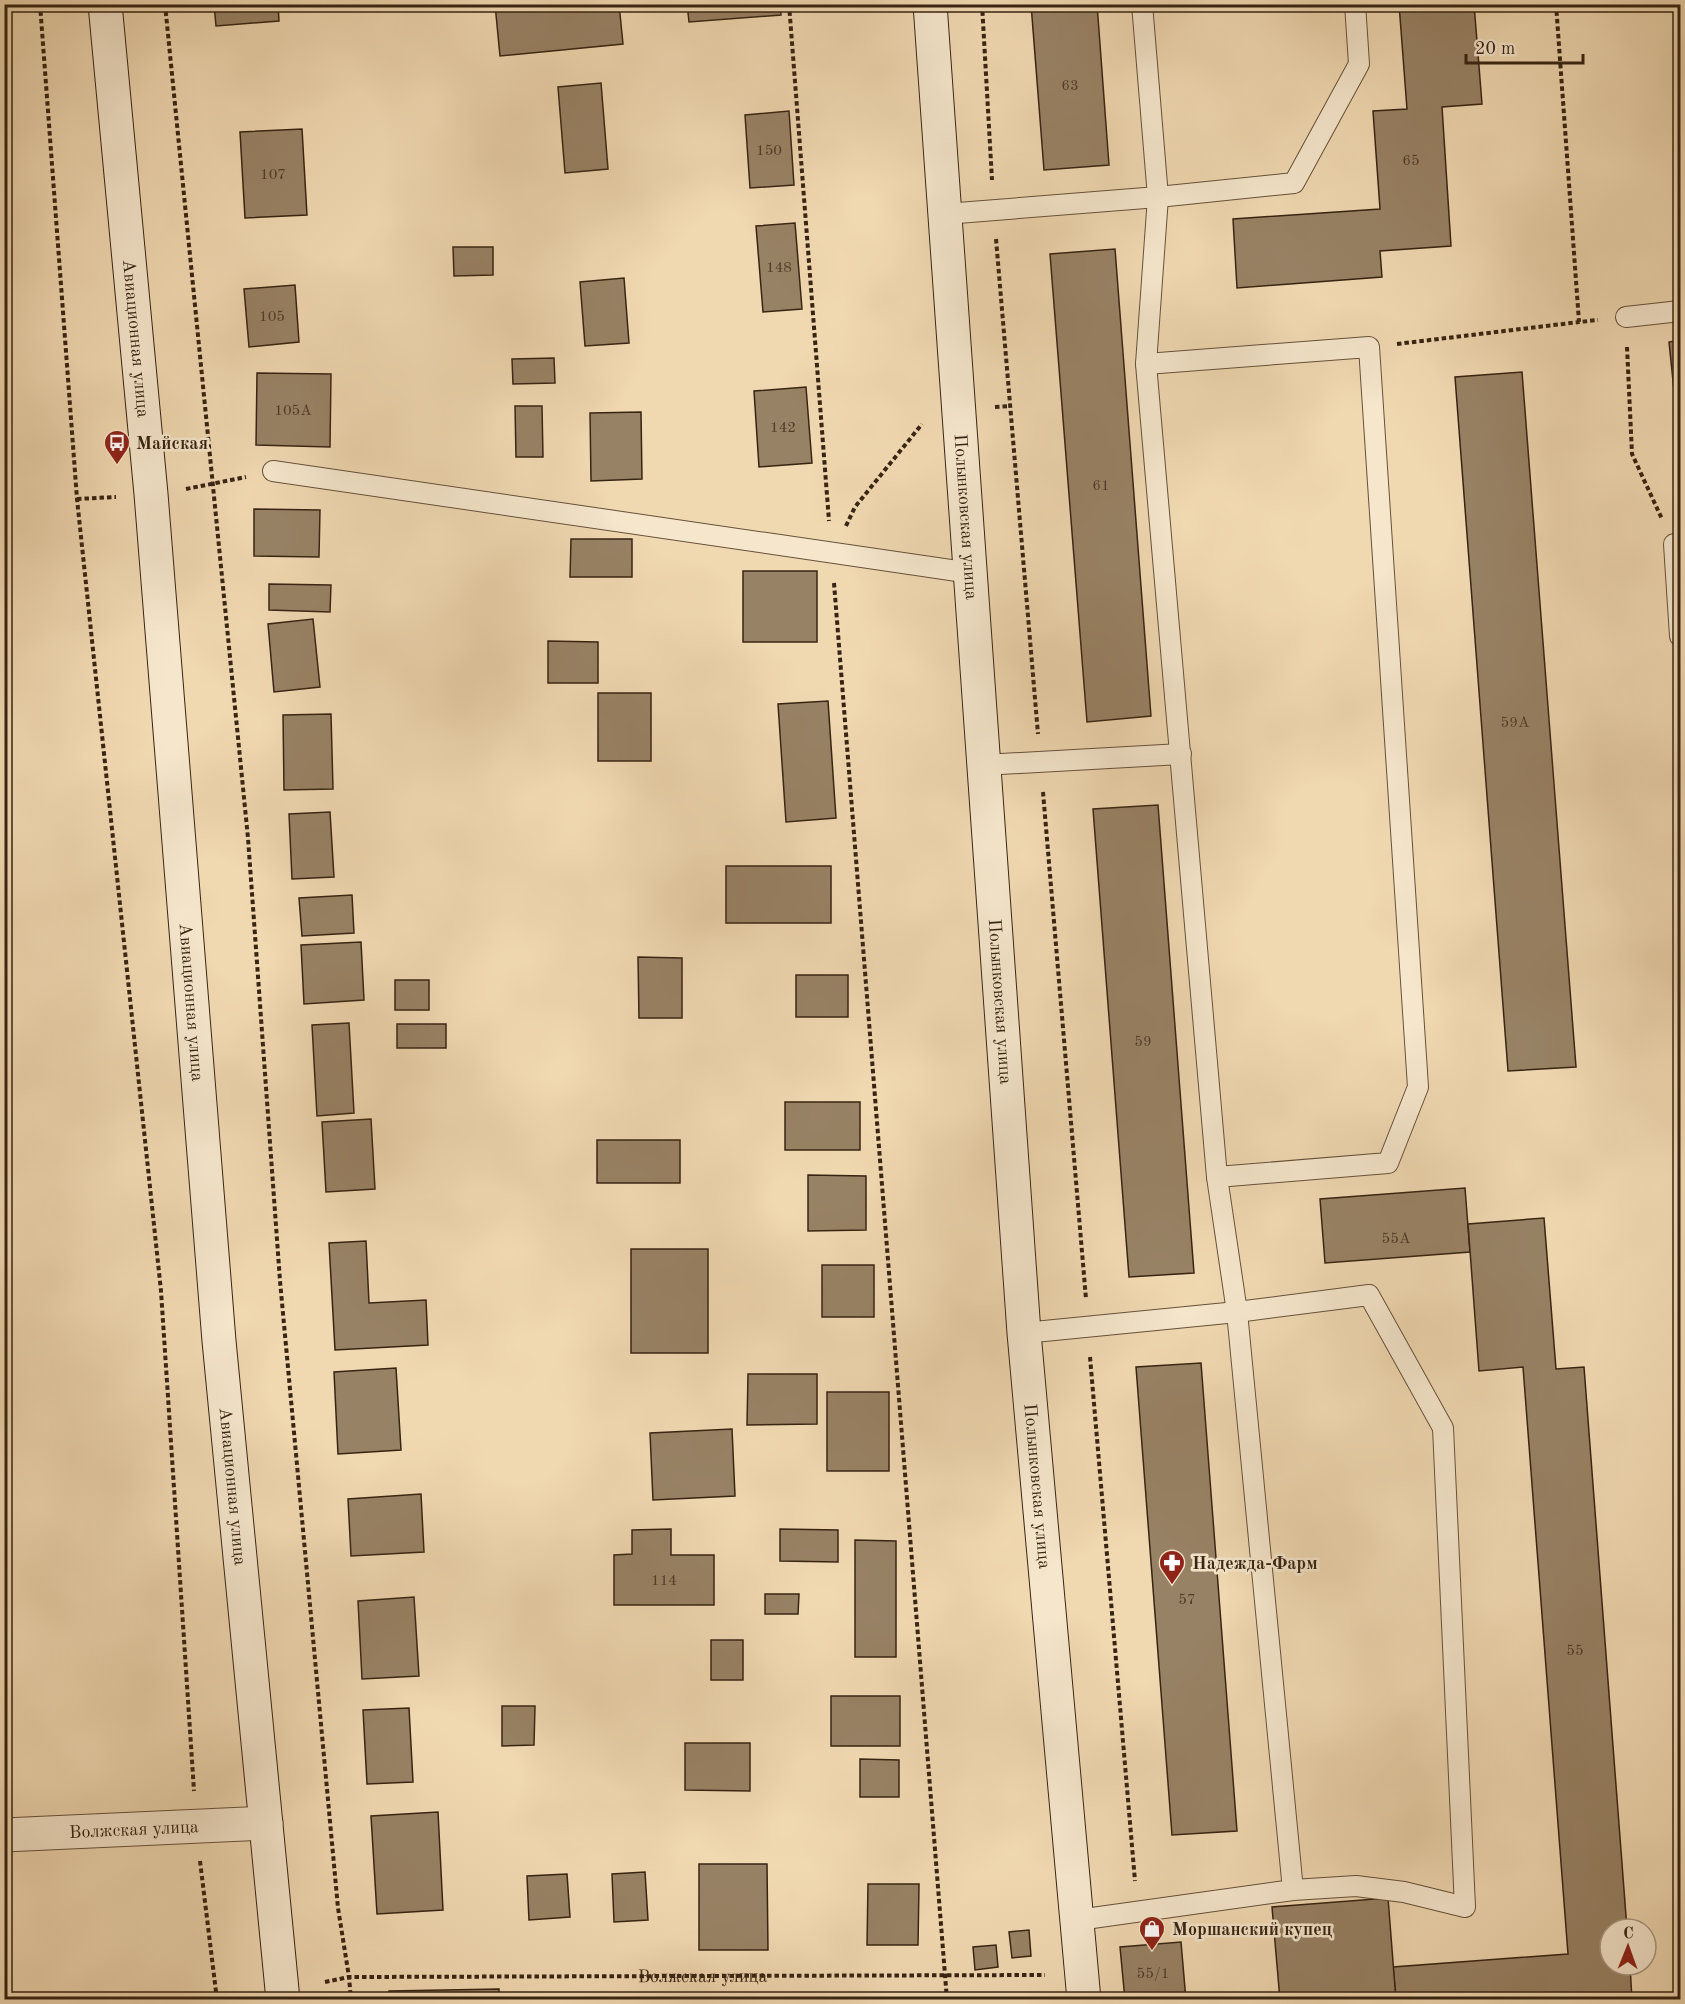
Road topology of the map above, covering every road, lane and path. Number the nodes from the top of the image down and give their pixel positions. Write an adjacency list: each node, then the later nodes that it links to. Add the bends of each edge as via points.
1 (40, 4): 34 (path, via 77,499 161,1291)
2 (105, 4): 33 (street, Авиационная улица, via 151,494 219,1341)
3 (165, 4): 40 (path, via 246,826 280,1281 338,1908)
4 (789, 4): 22 (path)
5 (930, 4): 12 (street, Полынковская улица)
6 (982, 4): 11 (path)
7 (1142, 4): 10 (lane)
8 (1355, 4): 10 (lane, via 1359,64 1294,183)
9 (1557, 4): 15 (path)
10 (1158, 197): 11 (lane); 17 (lane)
11 (994, 210): 12 (lane); 18 (path)
12 (945, 214): 19 (street, Полынковская улица)
13 (1680, 311): 14 (lane)
14 (1626, 317): 15 (path); 21 (path, via 1632,454)
15 (1579, 322): 16 (path)
16 (1369, 347): 17 (lane); 29 (lane, via 1418,1088 1388,1163)
17 (1146, 364): 26 (lane)
18 (1010, 406): 19 (path); 25 (path)
19 (959, 410): 22 (path, via 932,411 855,507); 23 (street, Полынковская улица)
20 (273, 471): 22 (lane)
21 (1677, 543): 24 (lane)
22 (832, 553): 23 (lane); 39 (path)
23 (971, 573): 27 (street, Полынковская улица)
24 (1680, 636)
25 (1038, 741)
26 (1181, 754): 27 (lane); 29 (lane)
27 (983, 765): 32 (street, Полынковская улица)
28 (1042, 789): 31 (path)
29 (1217, 1177): 30 (lane)
30 (1236, 1312): 31 (lane); 36 (lane); 36 (lane, via 1369,1295 1443,1428 1465,1907 1404,1892 1356,1886)
31 (1088, 1326): 32 (lane); 37 (path)
32 (1024, 1333): 38 (street, Полынковская улица)
33 (266, 1823): 34 (street, Волжская улица); 44 (street, Авиационная улица)
34 (196, 1826): 35 (street, Волжская улица); 43 (path)
35 (4, 1835)
36 (1293, 1890): 37 (lane)
37 (1137, 1912): 38 (lane)
38 (1078, 1920): 42 (street, Полынковская улица)
39 (945, 1976): 40 (path, Волжская улица); 42 (path, Волжская улица); 46 (path)
40 (349, 1977): 41 (path, Волжская улица); 45 (path)
41 (325, 1982)
42 (1083, 1987)
43 (217, 2000)
44 (283, 2000)
45 (351, 2000)
46 (947, 2000)

